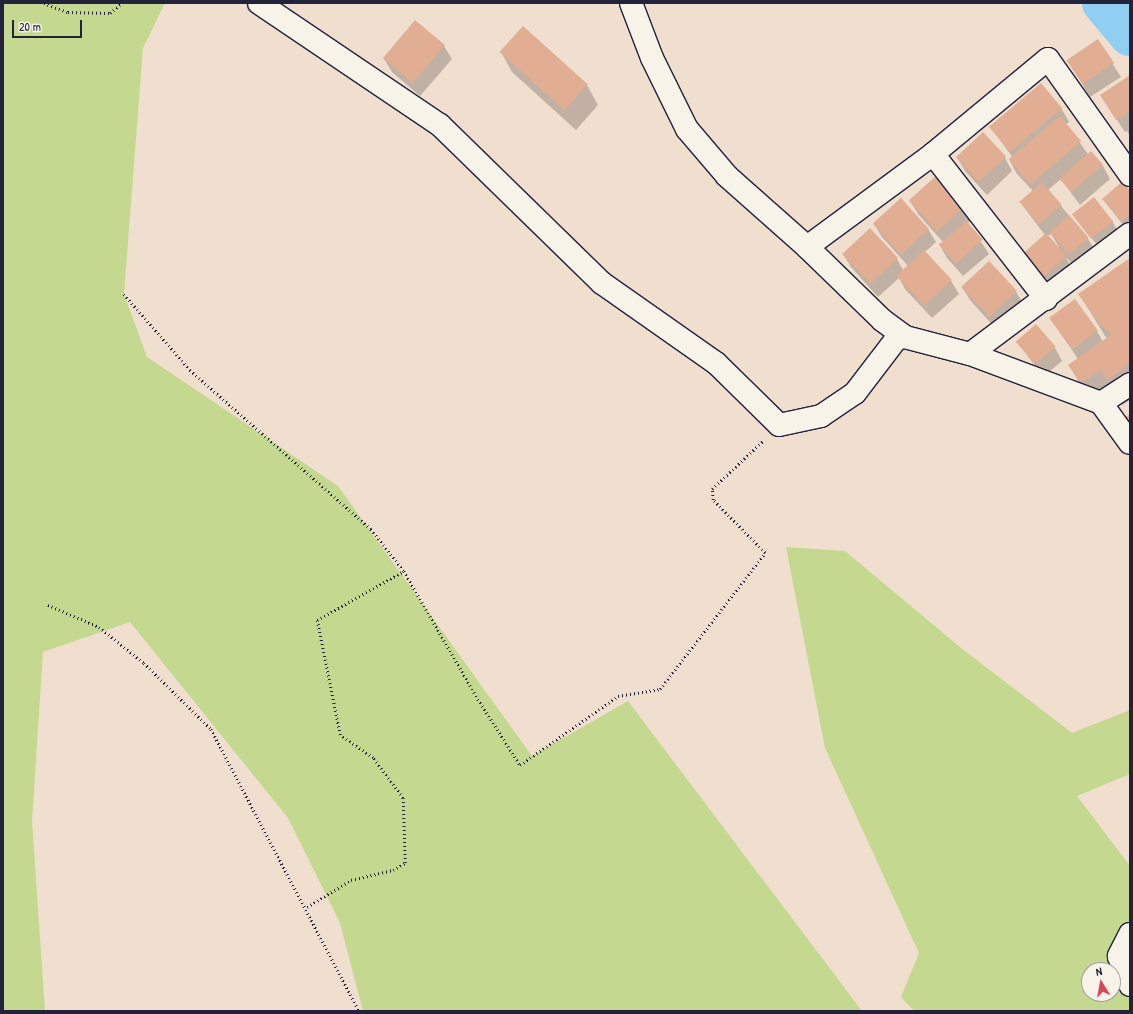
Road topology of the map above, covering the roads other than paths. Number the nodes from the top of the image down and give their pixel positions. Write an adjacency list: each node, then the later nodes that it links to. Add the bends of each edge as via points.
1 (259, 3): 8 (street, via 440,125 602,283 716,363 779,426 821,416 855,393 897,338)
2 (631, 3): 6 (street, via 652,58 687,129 727,176)
3 (933, 154): 4 (street, via 1048,59); 6 (street); 7 (street)
4 (1130, 175)
5 (1130, 234): 7 (street)
6 (807, 247): 8 (street, via 882,320)
7 (1046, 299): 9 (street)
8 (905, 336): 9 (street)
9 (970, 354): 11 (street)
10 (1130, 384): 11 (street)
11 (1101, 404): 12 (street)
12 (1130, 444)
13 (1130, 934): 14 (street, via 1119,956)
14 (1130, 985)

